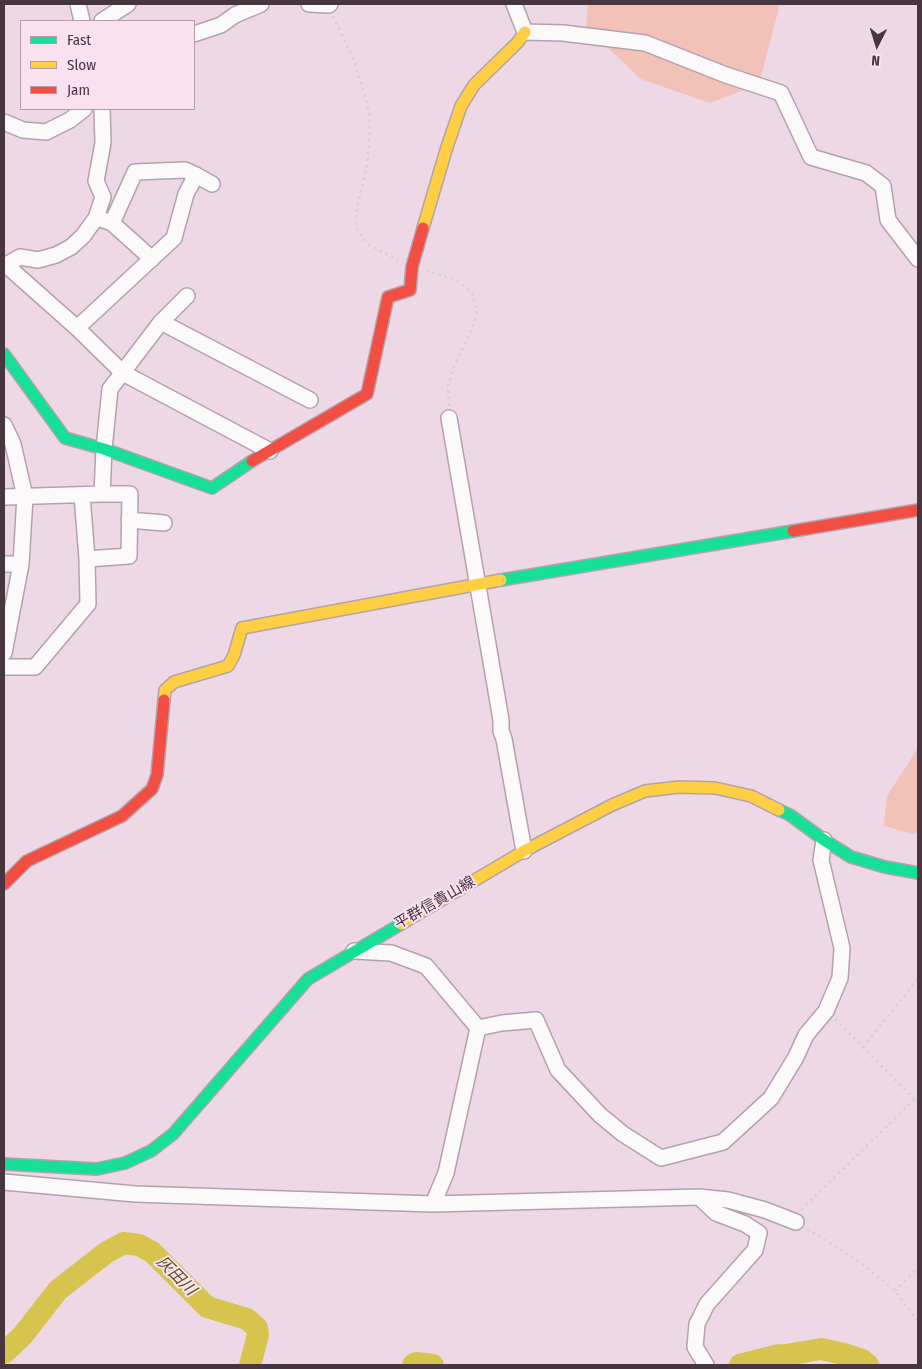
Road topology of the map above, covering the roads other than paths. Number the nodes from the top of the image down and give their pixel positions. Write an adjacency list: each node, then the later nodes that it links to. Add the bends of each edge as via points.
1 (78, 4): 8 (street)
2 (128, 4): 9 (street)
3 (261, 4): 7 (street)
4 (309, 4): 6 (street)
5 (514, 4): 10 (street)
6 (329, 5)
7 (231, 9): 11 (street, via 221,25)
8 (82, 20)
9 (104, 20)
10 (524, 32): 20 (street, via 563,33 645,43 781,93 810,157 866,173 883,186 888,220); 31 (street, via 474,85 461,106 412,267 410,290 388,296 367,394)
11 (195, 34)
12 (83, 110): 14 (street, via 46,132 23,130)
13 (102, 110): 17 (street, via 103,143 96,181 103,197)
14 (4, 122)
15 (196, 175): 16 (street); 18 (street, via 185,170 135,172); 19 (street, via 186,194 174,238)
16 (212, 184)
17 (96, 218): 18 (street); 21 (street, via 83,236 56,255 38,260 20,257)
18 (112, 223): 19 (street)
19 (152, 259): 24 (street)
20 (918, 259)
21 (5, 266): 24 (street)
22 (186, 296): 23 (street)
23 (162, 322): 26 (street); 27 (street)
24 (77, 328): 26 (street)
25 (4, 354): 30 (street, via 65,438)
26 (123, 373): 30 (street, via 110,389); 31 (street)
27 (310, 400)
28 (449, 418): 42 (street)
29 (4, 427): 35 (street, via 13,444)
30 (104, 449): 31 (street, via 212,488); 32 (street)
31 (270, 451)
32 (102, 494): 33 (street); 37 (street, via 130,494)
33 (82, 495): 35 (street); 39 (street)
34 (4, 497): 35 (street)
35 (25, 497): 41 (street)
36 (918, 510): 42 (street)
37 (129, 520): 38 (street); 39 (street, via 129,556)
38 (164, 523)
39 (87, 559): 45 (street, via 88,604 35,667)
40 (4, 564): 41 (street)
41 (20, 564): 43 (street)
42 (477, 584): 47 (street); 49 (street, via 242,628 228,666 174,682 166,690 157,775 152,789 122,816 27,861)
43 (6, 635): 44 (street)
44 (4, 653)
45 (4, 667)
46 (824, 840): 47 (street, 平群信貴山線, via 790,815 751,796 715,788 679,787 637,794); 48 (street, 平群信貴山線, via 851,857); 51 (street, via 821,860 842,948 840,978 826,1010 806,1035 770,1098 723,1142 662,1158 623,1134 600,1115 558,1070 536,1020)
47 (524, 851): 50 (street, 平群信貴山線)
48 (918, 873)
49 (4, 884)
50 (354, 951): 51 (street, via 391,952 426,966); 52 (street, 平群信貴山線, via 308,979 173,1134 151,1151 125,1163 97,1169)
51 (478, 1028): 55 (street, via 446,1173)
52 (4, 1164)
53 (4, 1182): 55 (street, via 135,1194)
54 (699, 1197): 55 (street); 56 (street, via 728,1200); 57 (street, via 716,1213 746,1224 759,1233 755,1250 707,1304 697,1324 695,1347)
55 (433, 1204)
56 (796, 1222)
57 (706, 1365)

